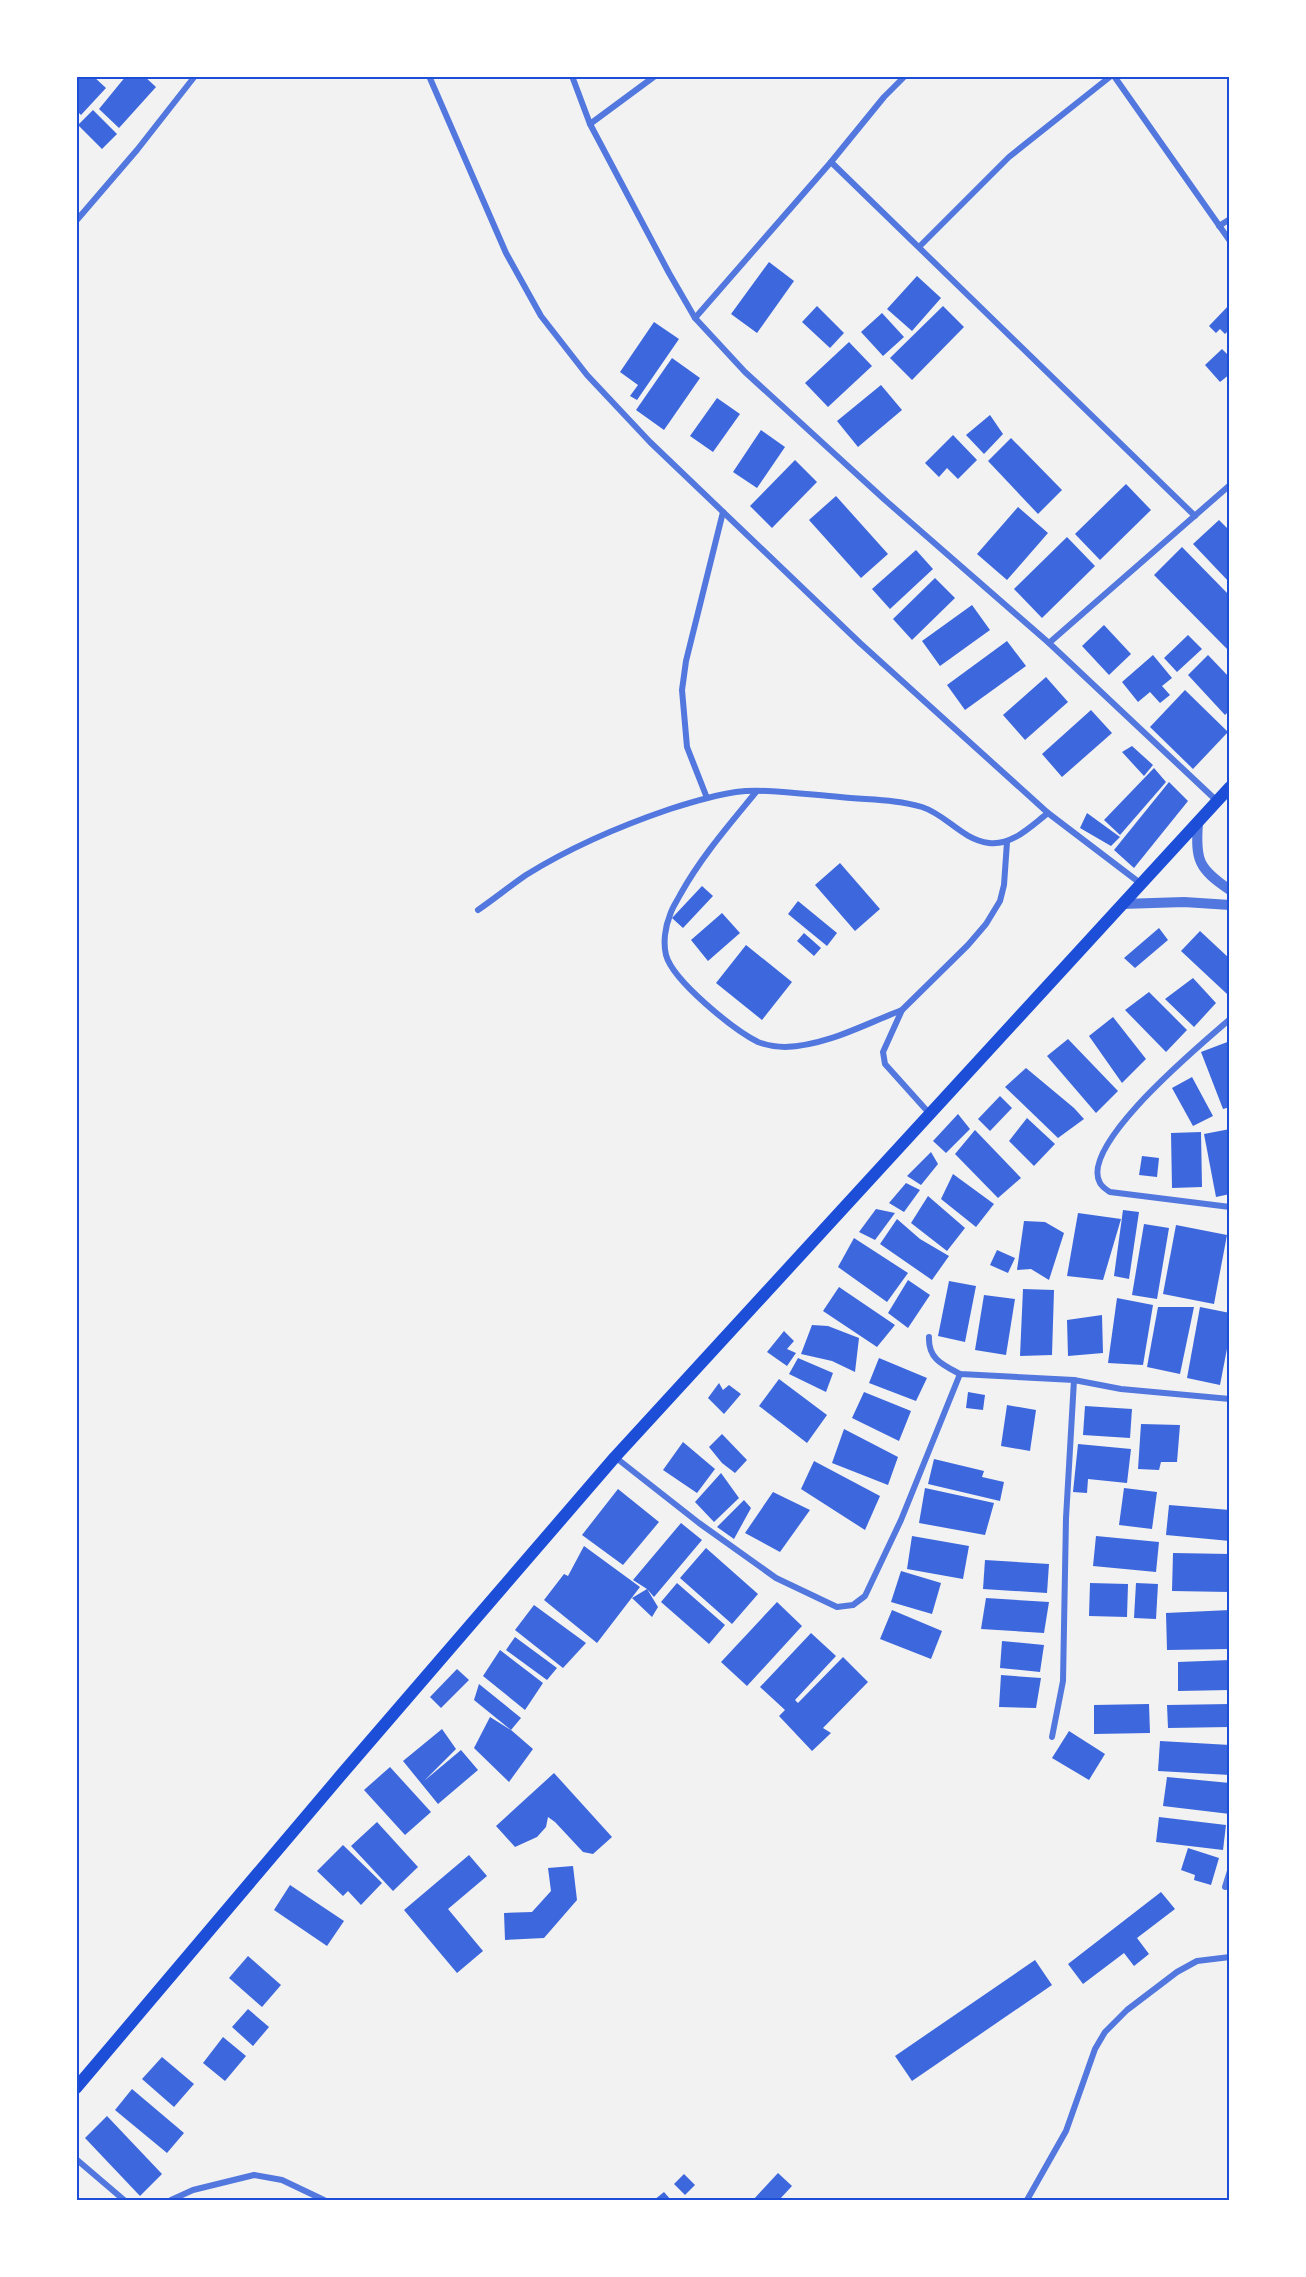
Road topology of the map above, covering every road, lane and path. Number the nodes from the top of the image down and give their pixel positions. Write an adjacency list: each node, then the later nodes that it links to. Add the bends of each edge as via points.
1 (195, 76): 10 (street)
2 (429, 76): 16 (street, via 506,253 541,316 587,375)
3 (572, 76): 7 (street)
4 (655, 76): 7 (street)
5 (905, 76): 8 (street)
6 (1112, 76): 11 (street); 13 (street, via 1009,157)
7 (590, 124): 14 (street)
8 (831, 162): 13 (street); 14 (street)
9 (1230, 219): 11 (street)
10 (76, 221)
11 (1219, 226): 12 (street)
12 (1230, 241)
13 (919, 247): 17 (street)
14 (695, 318): 18 (street, via 745,372)
15 (1230, 485): 17 (street)
16 (723, 512): 21 (street, via 682,690 687,747); 23 (street, via 860,643)
17 (1195, 516): 18 (street)
18 (1049, 644): 22 (street)
19 (1230, 788): 22 (main road)
20 (756, 792): 21 (street, via 738,791); 25 (street, via 920,806 939,814 972,838); 31 (street, via 695,868 670,914 665,934 666,955 673,971 744,1034 761,1043 782,1047 836,1036)
21 (707, 798): 30 (street, via 628,824 571,849)
22 (1217, 801): 24 (main road)
23 (1048, 813): 25 (street); 26 (street)
24 (1197, 823): 26 (main road); 27 (street, via 1196,845 1202,867)
25 (1007, 842): 31 (street, via 1000,901 986,924)
26 (1140, 883): 28 (main road)
27 (1230, 890)
28 (1122, 904): 29 (street); 33 (main road)
29 (1230, 905)
30 (478, 910)
31 (902, 1010): 33 (street, via 883,1052 885,1064)
32 (1230, 1019): 34 (street, via 1162,1078 1118,1127 1100,1160 1097,1175 1100,1185 1110,1192)
33 (930, 1113): 39 (main road)
34 (1230, 1207)
35 (929, 1337): 36 (street, via 933,1356)
36 (960, 1374): 37 (street); 39 (street, via 901,1520 865,1596 853,1605 837,1606 776,1578)
37 (1074, 1380): 38 (street, via 1121,1389); 40 (street, via 1063,1681)
38 (1230, 1399)
39 (615, 1458): 44 (main road)
40 (1052, 1737)
41 (1230, 1871): 42 (street)
42 (1225, 1887)
43 (1230, 1957): 49 (street, via 1197,1961 1177,1971 1105,2032 1095,2049 1066,2131)
44 (76, 2088)
45 (76, 2159): 46 (street)
46 (124, 2200)
47 (171, 2200): 48 (street, via 193,2190 254,2175 282,2180)
48 (324, 2200)
49 (1027, 2200)

